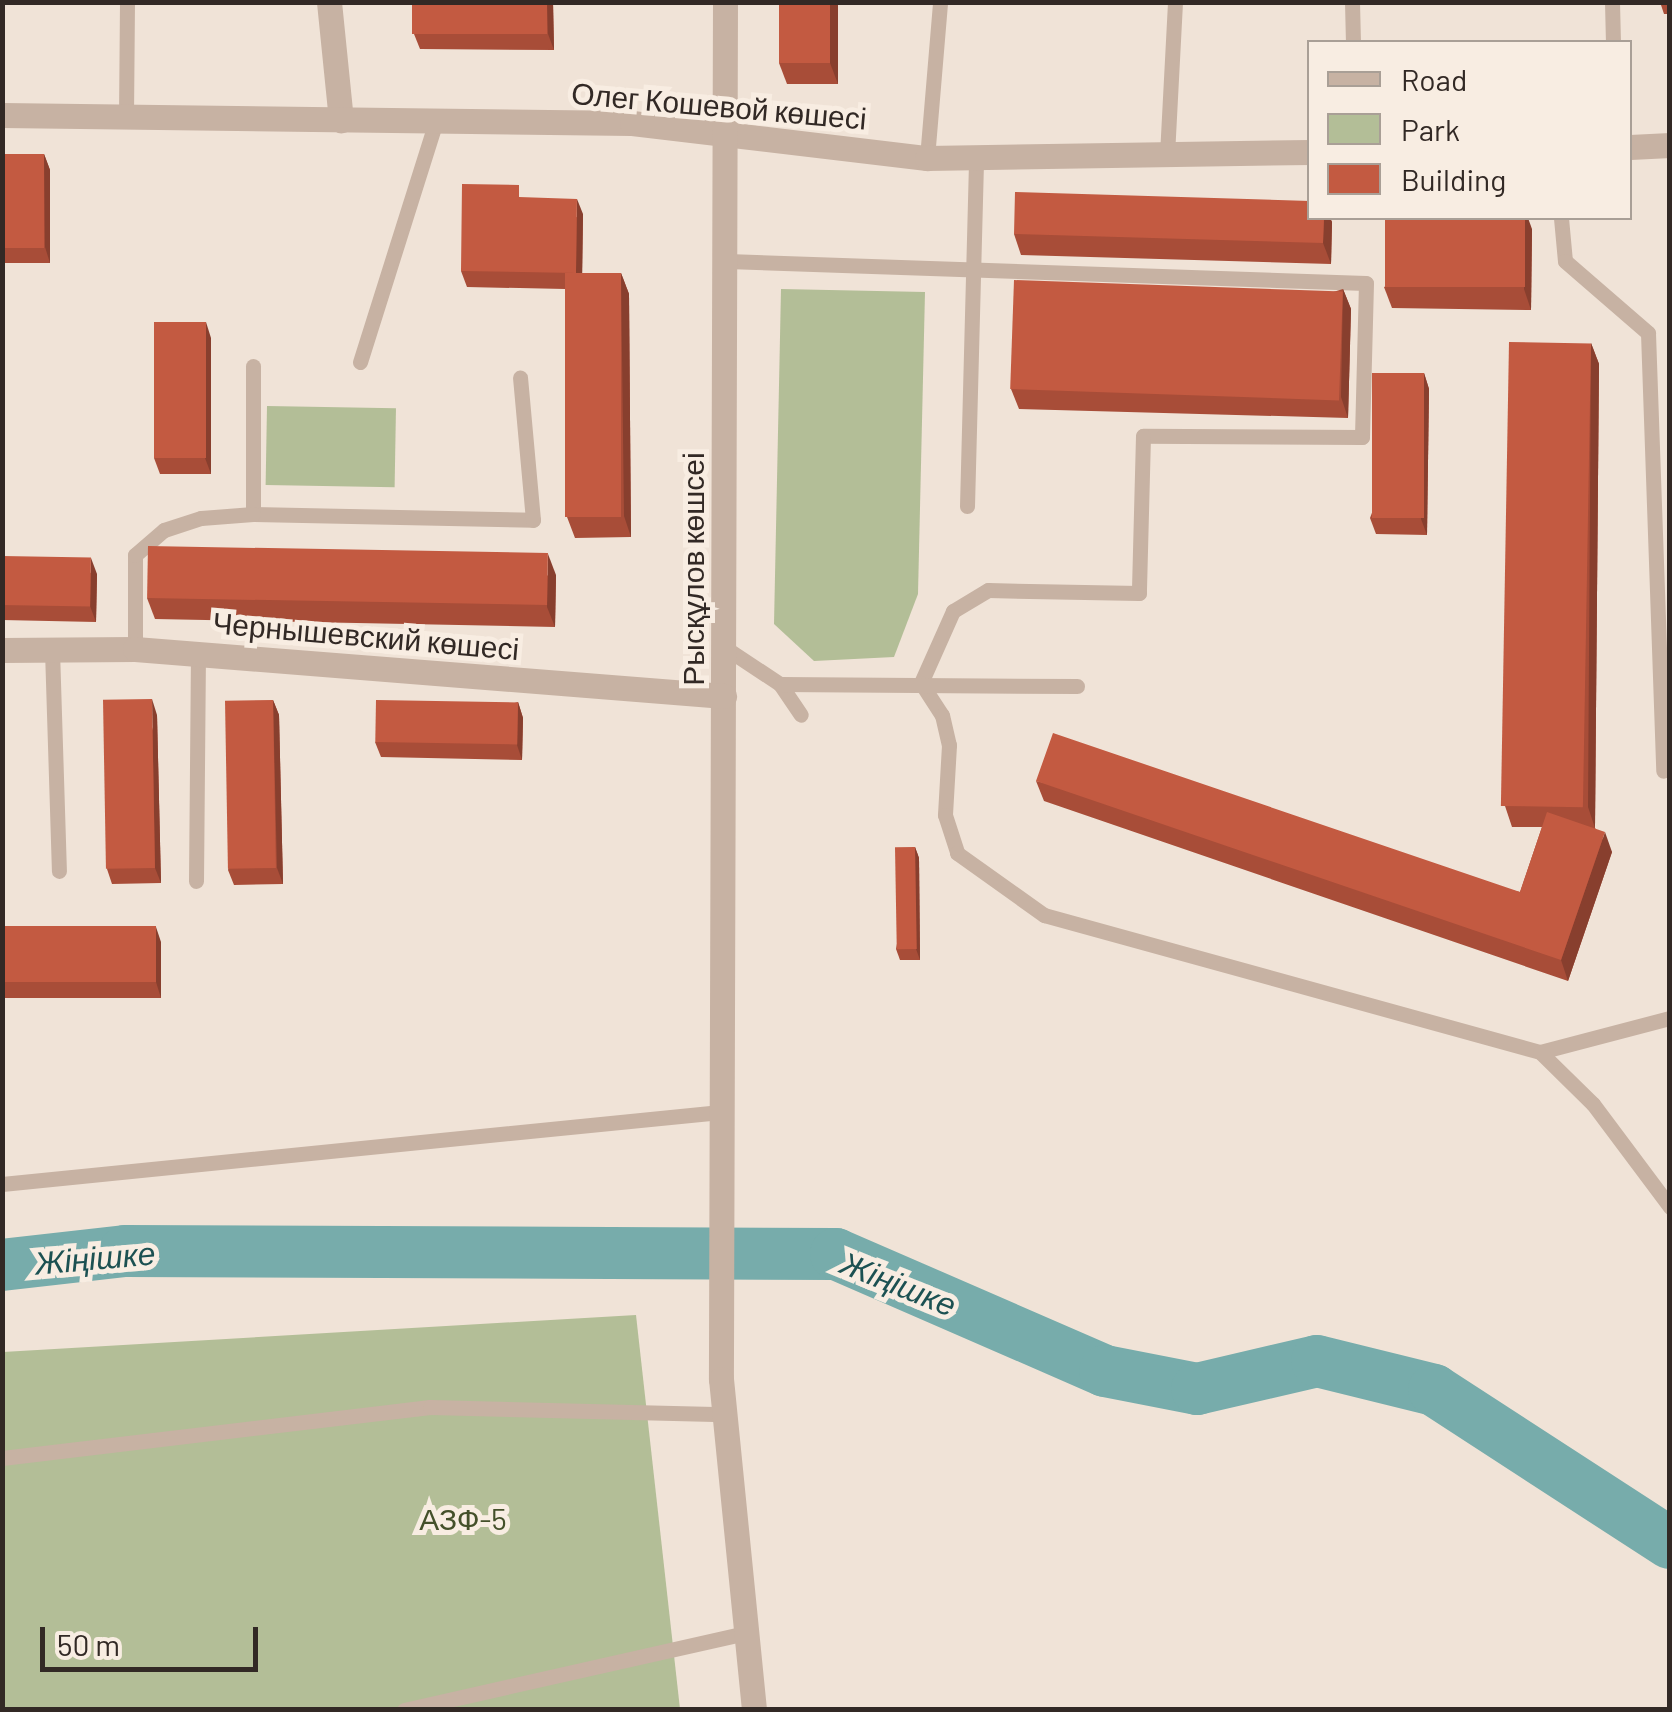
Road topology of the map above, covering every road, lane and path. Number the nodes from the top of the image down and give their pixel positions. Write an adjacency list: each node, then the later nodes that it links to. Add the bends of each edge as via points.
1 (127, 2): 11 (lane)
2 (328, 2): 12 (street)
3 (725, 2): 14 (street, Рысқұлов көшсеі)
4 (940, 2): 19 (lane)
5 (1175, 2): 18 (lane)
6 (1352, 2): 8 (lane)
7 (1612, 2): 9 (lane)
8 (1353, 40)
9 (1613, 40)
10 (2, 115): 11 (street, Олег Кошевой көшесі)
11 (126, 117): 12 (street, Олег Кошевой көшесі)
12 (341, 120): 13 (street, Олег Кошевой көшесі)
13 (436, 121): 14 (street, Олег Кошевой көшесі, via 632,124); 24 (lane)
14 (720, 137): 19 (street, Олег Кошевой көшесі); 22 (street, Рысқұлов көшсеі)
15 (1670, 145): 16 (street)
16 (1632, 147)
17 (1307, 152): 18 (street, Олег Кошевой көшесі)
18 (1167, 155): 20 (street, Олег Кошевой көшесі)
19 (927, 158): 20 (street, Олег Кошевой көшесі)
20 (976, 159): 23 (lane)
21 (1561, 220): 39 (lane, via 1565,261 1648,334)
22 (727, 262): 23 (lane); 29 (street, Рысқұлов көшсеі)
23 (973, 270): 27 (lane); 34 (lane, via 1366,283 1362,437 1143,436 1139,594 988,590 953,611)
24 (360, 362)
25 (253, 366): 28 (lane)
26 (520, 378): 28 (lane, via 533,520)
27 (967, 506)
28 (253, 514): 30 (lane, via 201,518 164,530 134,555)
29 (724, 647): 35 (lane); 37 (street, Рысқұлов көшсеі)
30 (135, 649): 32 (street, Чернышевский көшесі); 33 (street, Чернышевский көшесі)
31 (2, 650): 32 (street, Чернышевский көшесі)
32 (52, 650): 40 (lane)
33 (198, 654): 37 (street, Чернышевский көшесі); 41 (lane)
34 (921, 683): 35 (lane); 36 (lane); 43 (lane, via 942,715 949,744 945,815 957,853 997,888 1044,915)
35 (780, 684): 38 (lane)
36 (1077, 686)
37 (724, 696): 44 (street, Рысқұлов көшсеі)
38 (801, 715)
39 (1664, 771)
40 (60, 871)
41 (196, 881)
42 (1670, 1018): 43 (lane)
43 (1540, 1052): 46 (lane, via 1593,1104)
44 (720, 1125): 45 (lane); 47 (street, Рысқұлов көшсеі)
45 (2, 1184)
46 (1670, 1208)
47 (724, 1414): 48 (lane, via 430,1407); 49 (street, Рысқұлов көшсеі)
48 (2, 1458)
49 (747, 1633): 50 (lane); 51 (street, Рысқұлов көшсеі)
50 (404, 1710)
51 (754, 1710)

